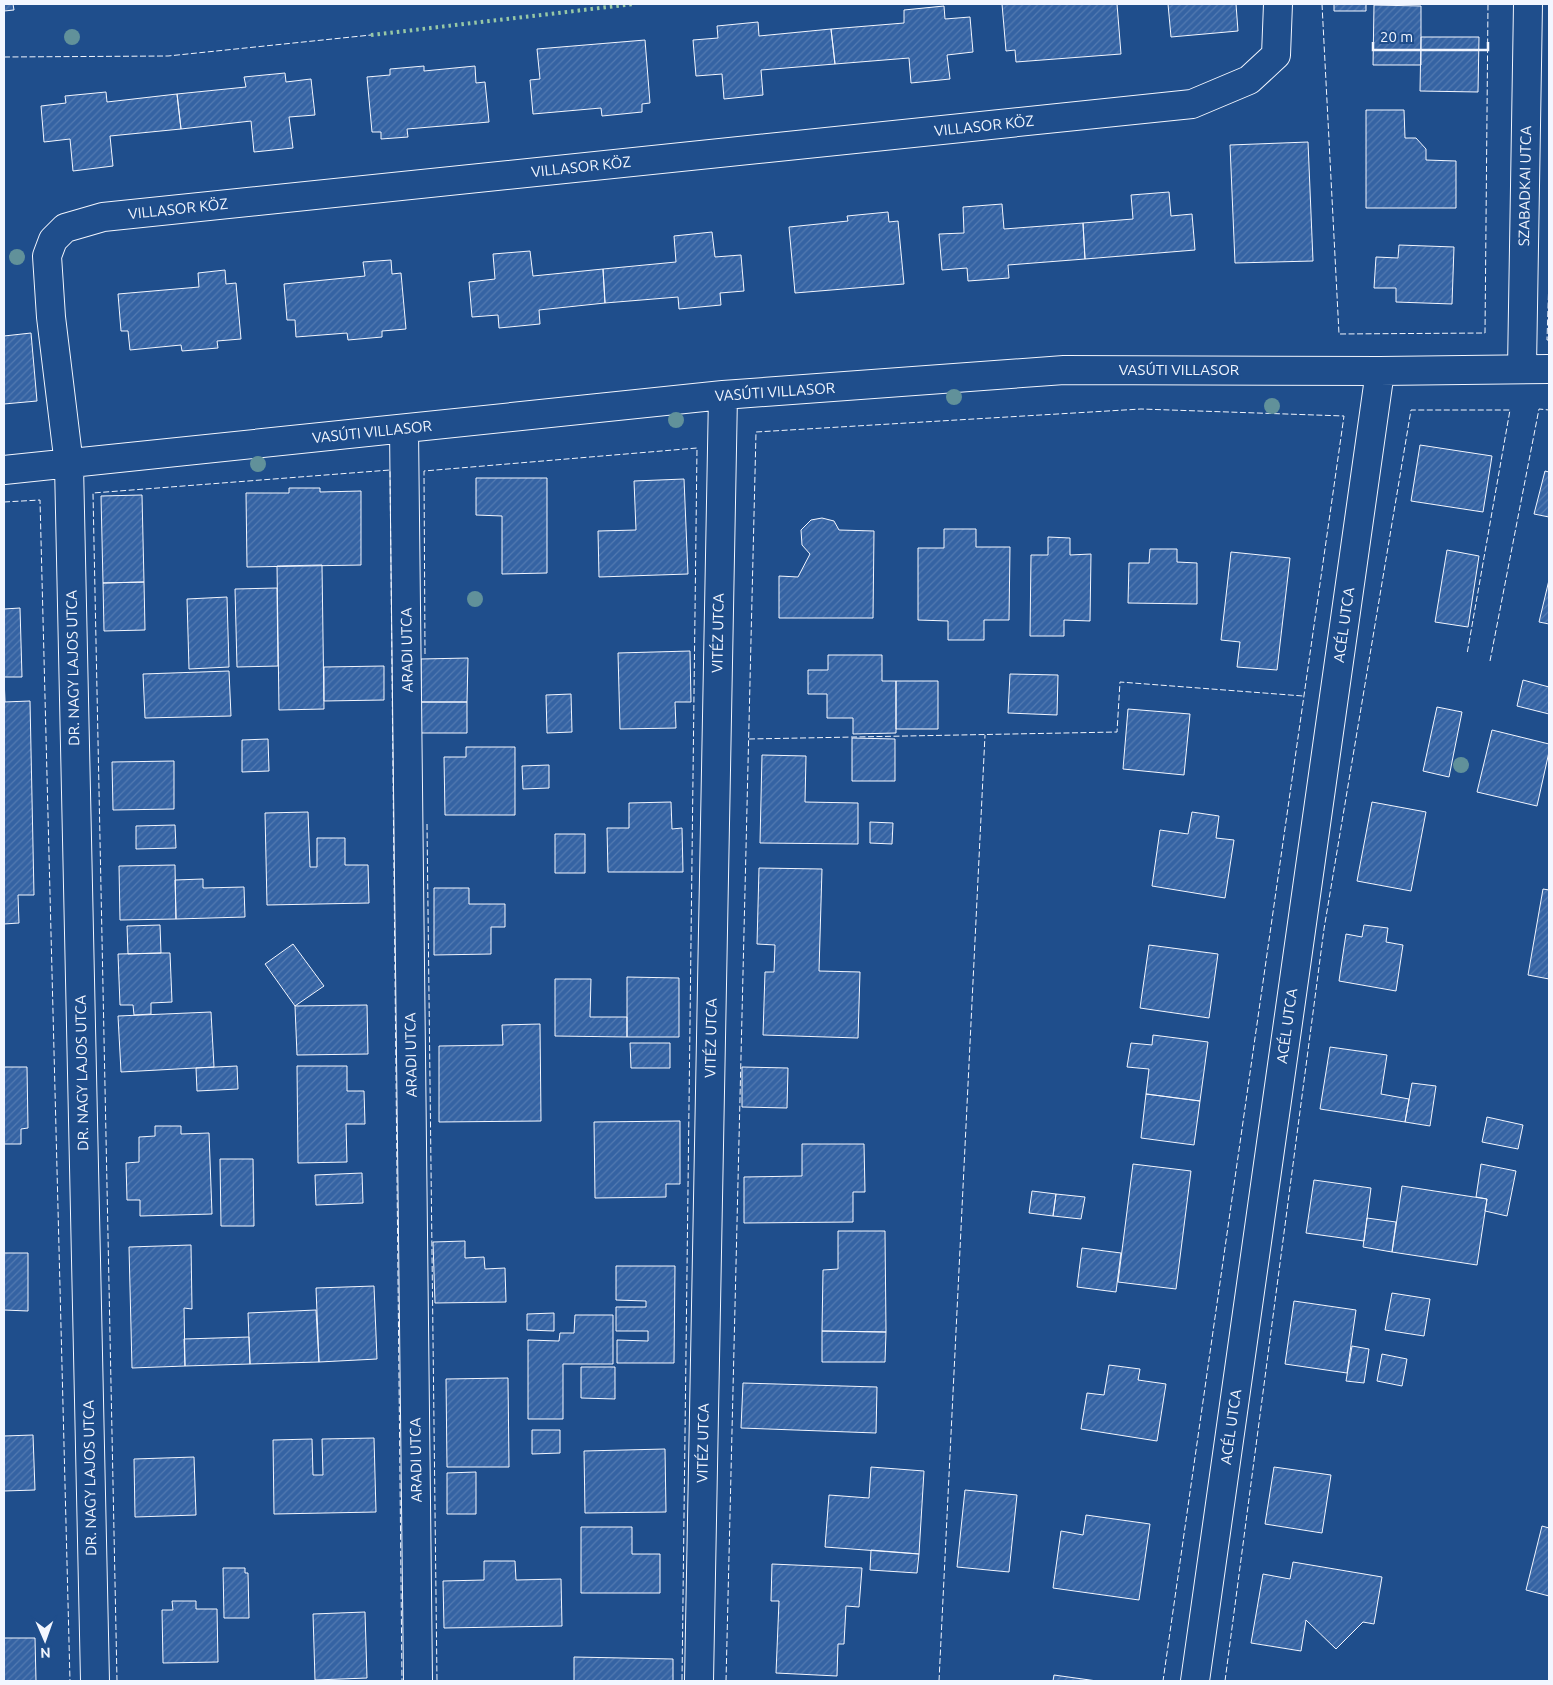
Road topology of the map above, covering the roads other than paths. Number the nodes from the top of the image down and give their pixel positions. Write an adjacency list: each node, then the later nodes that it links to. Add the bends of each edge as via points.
1 (1278, 4): 8 (street, VILLASOR KÖZ, via 1276,55 1249,80 1192,104 113,216 66,228 53,240 47,256)
2 (1528, 4): 3 (street, SZABADKAI UTCA)
3 (1522, 368): 4 (street, VASÚTI VILLASOR); 5 (street, VASÚTI VILLASOR)
4 (1549, 369)
5 (1380, 371): 6 (street, VASÚTI VILLASOR, via 1064,370); 13 (street, ACÉL UTCA)
6 (723, 395): 7 (street, VASÚTI VILLASOR); 12 (street, VITÉZ UTCA)
7 (404, 429): 8 (street, VASÚTI VILLASOR); 11 (street, ARADI UTCA)
8 (68, 465): 9 (street, VASÚTI VILLASOR); 10 (street, DR. NAGY LAJOS UTCA)
9 (4, 470)
10 (94, 1681)
11 (418, 1681)
12 (699, 1681)
13 (1195, 1681)

